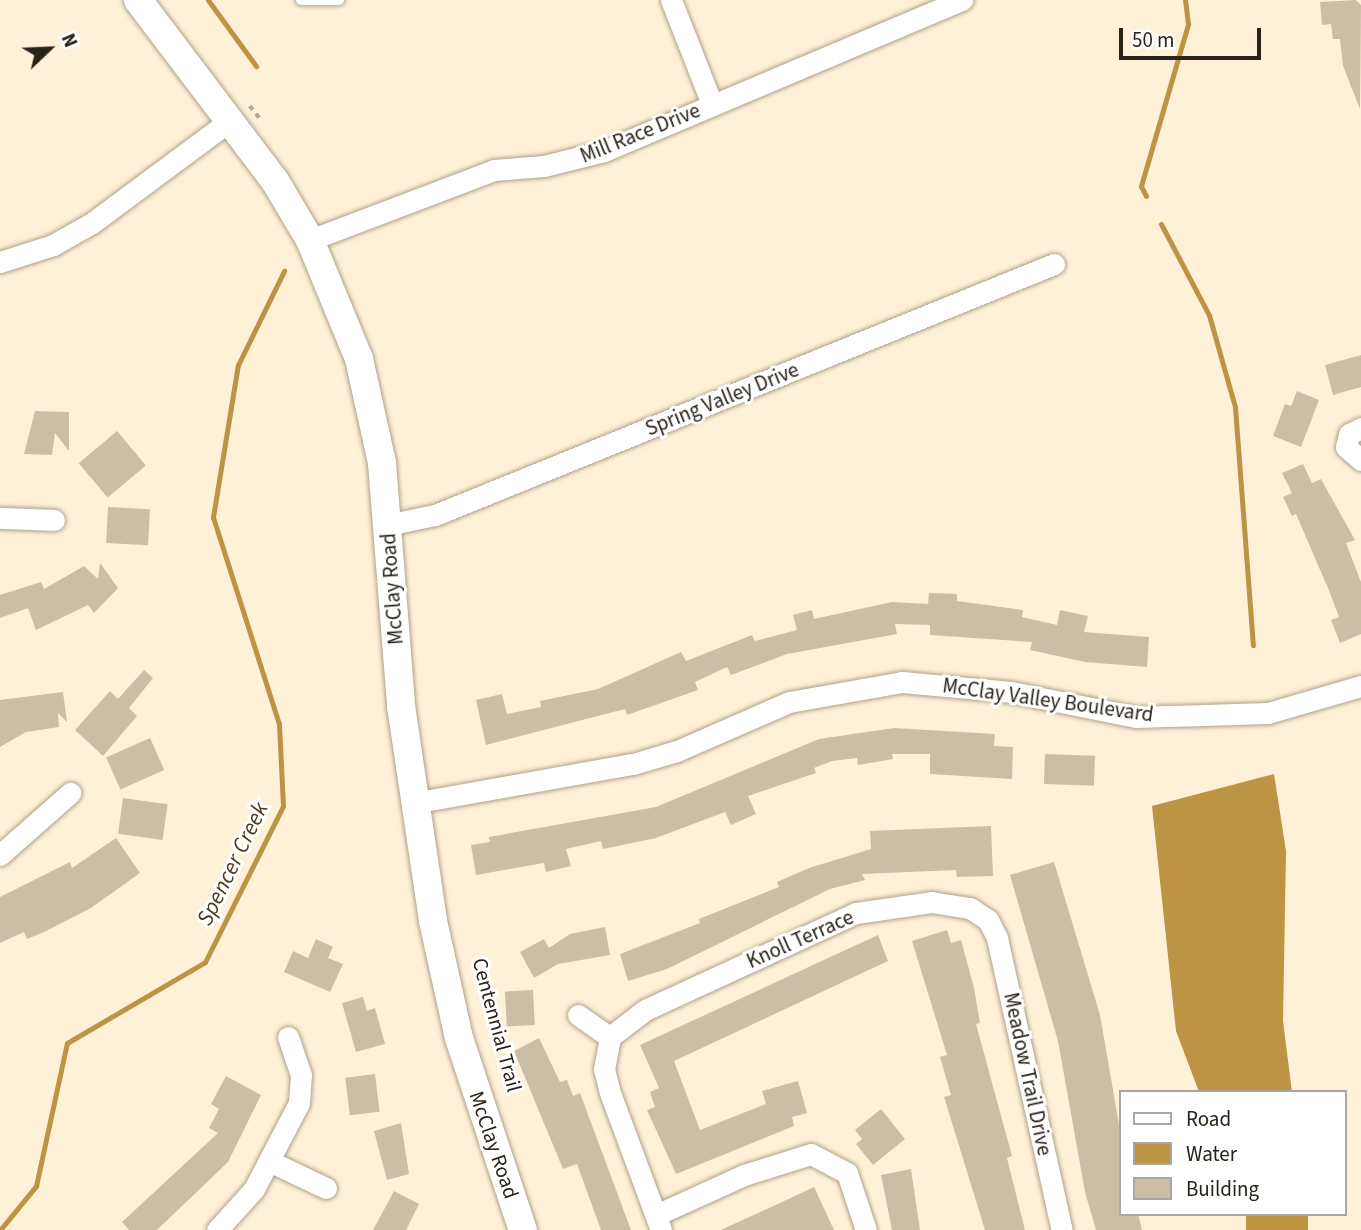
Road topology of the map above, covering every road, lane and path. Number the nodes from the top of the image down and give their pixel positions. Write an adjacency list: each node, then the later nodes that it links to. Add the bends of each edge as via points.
1 (301, 0): 2 (lane)
2 (339, 0)
3 (671, 0): 7 (street)
4 (962, 0): 6 (street, Mill Race Drive)
5 (140, 1): 8 (main road, McClay Road)
6 (936, 5): 7 (street, Mill Race Drive)
7 (712, 104): 9 (street, Mill Race Drive, via 581,159 494,170)
8 (232, 118): 9 (main road, McClay Road); 10 (street, via 92,223 53,245)
9 (310, 240): 16 (main road, McClay Road, via 359,359 382,463)
10 (0, 262)
11 (1054, 264): 16 (street, Spring Valley Drive, via 435,515)
12 (1361, 428): 13 (street, via 1349,434 1346,447)
13 (1361, 460)
14 (0, 518): 15 (street)
15 (54, 520)
16 (387, 525): 19 (main road, McClay Road)
17 (1361, 686): 19 (street, McClay Valley Boulevard, via 1268,713 1136,717 1011,692 902,682 789,702 677,751 633,764)
18 (70, 793): 20 (street)
19 (413, 803): 29 (main road, McClay Road, via 459,1038)
20 (0, 855)
21 (988, 920): 23 (street, Knoll Terrace, via 952,903 856,913); 31 (street, Meadow Trail Drive, via 1002,958)
22 (578, 1015): 23 (street)
23 (616, 1031): 27 (street, via 604,1069)
24 (288, 1037): 25 (street, via 301,1075 299,1103)
25 (269, 1161): 26 (street); 28 (street, via 254,1189)
26 (326, 1188)
27 (659, 1223): 30 (street, via 744,1175 811,1154 846,1173)
28 (217, 1230)
29 (523, 1230)
30 (866, 1230)
31 (1062, 1230)

